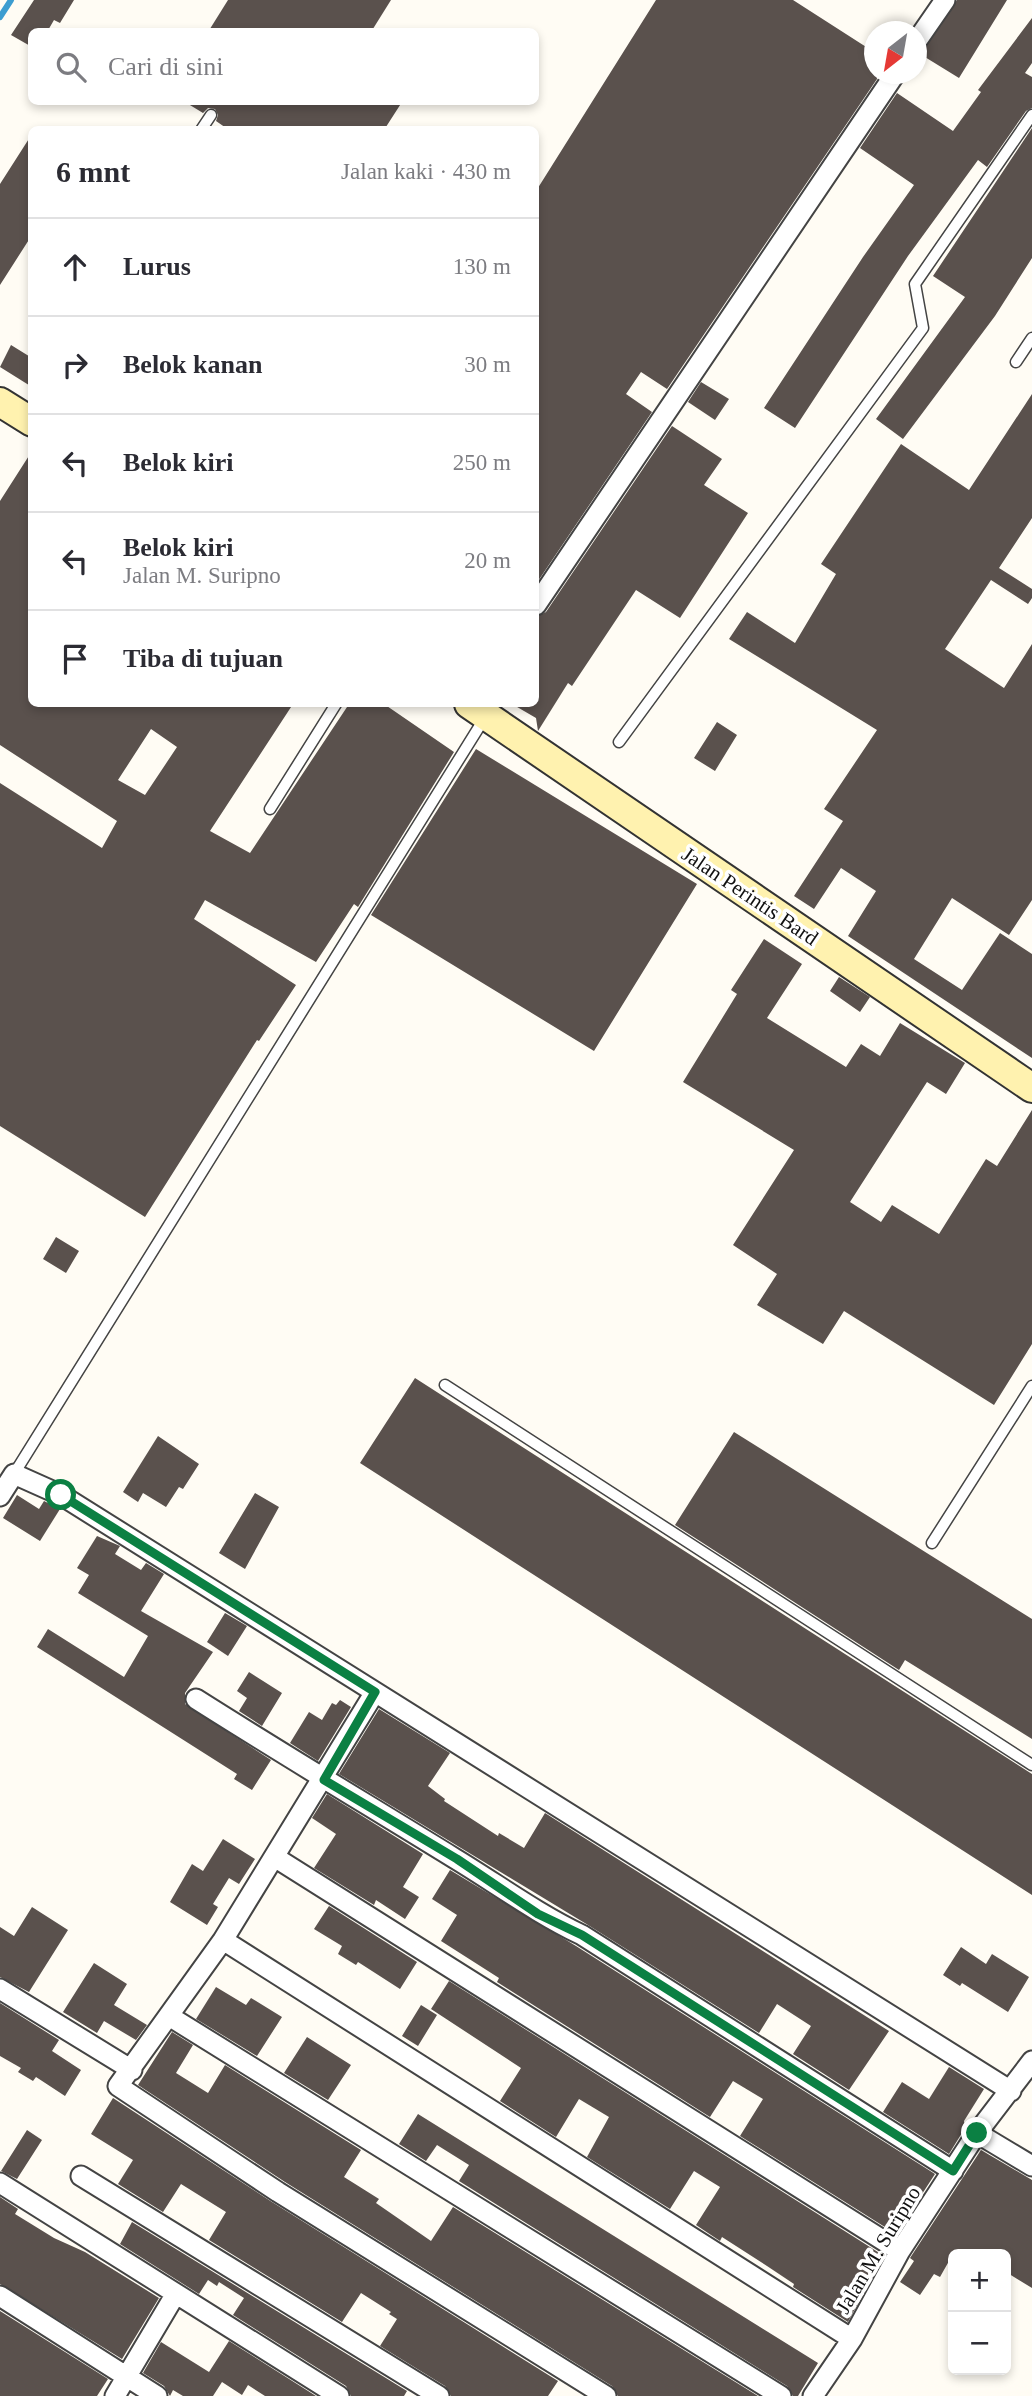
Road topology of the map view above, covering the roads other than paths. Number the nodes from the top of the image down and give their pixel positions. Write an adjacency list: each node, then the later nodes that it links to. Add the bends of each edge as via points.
1 (945, 0): 2 (street)
2 (927, 26)
3 (888, 84): 11 (street)
4 (212, 115): 6 (lane)
5 (1032, 115): 14 (lane, via 915,284 923,328)
6 (204, 126)
7 (1032, 338): 8 (lane)
8 (1016, 362)
9 (0, 402): 10 (street)
10 (28, 418)
11 (539, 601)
12 (334, 707): 15 (lane)
13 (477, 709): 16 (street, Jalan Perintis Bard); 19 (lane)
14 (619, 742)
15 (271, 809)
16 (1032, 1088)
17 (445, 1385): 24 (lane)
18 (1032, 1387): 21 (lane)
19 (14, 1474): 20 (street); 22 (street, via 61,1495)
20 (0, 1496)
21 (932, 1543)
22 (375, 1692): 25 (street); 32 (street)
23 (196, 1699): 25 (street)
24 (1032, 1765)
25 (324, 1780): 26 (street); 35 (street, via 457,1859 538,1914 582,1935)
26 (276, 1858): 27 (street); 38 (street)
27 (223, 1940): 29 (street); 41 (street)
28 (0, 1989): 31 (street)
29 (169, 2016): 31 (street); 48 (street)
30 (1032, 2061): 32 (street, Jalan M. Suripno)
31 (132, 2070): 47 (street, via 118,2087 451,2302)
32 (1011, 2091): 33 (street, Jalan M. Suripno)
33 (977, 2133): 34 (street); 35 (street, Jalan M. Suripno)
34 (1032, 2166)
35 (953, 2171): 38 (street, Jalan M. Suripno)
36 (81, 2176): 46 (street)
37 (0, 2183): 39 (street)
38 (900, 2251): 41 (street, Jalan M. Suripno)
39 (175, 2295): 42 (street); 45 (street)
40 (0, 2296): 42 (street)
41 (852, 2339): 49 (street, Jalan M. Suripno)
42 (126, 2377): 43 (street); 44 (street)
43 (115, 2396)
44 (157, 2396)
45 (339, 2396)
46 (439, 2396)
47 (606, 2396)
48 (781, 2396)
49 (813, 2396)

